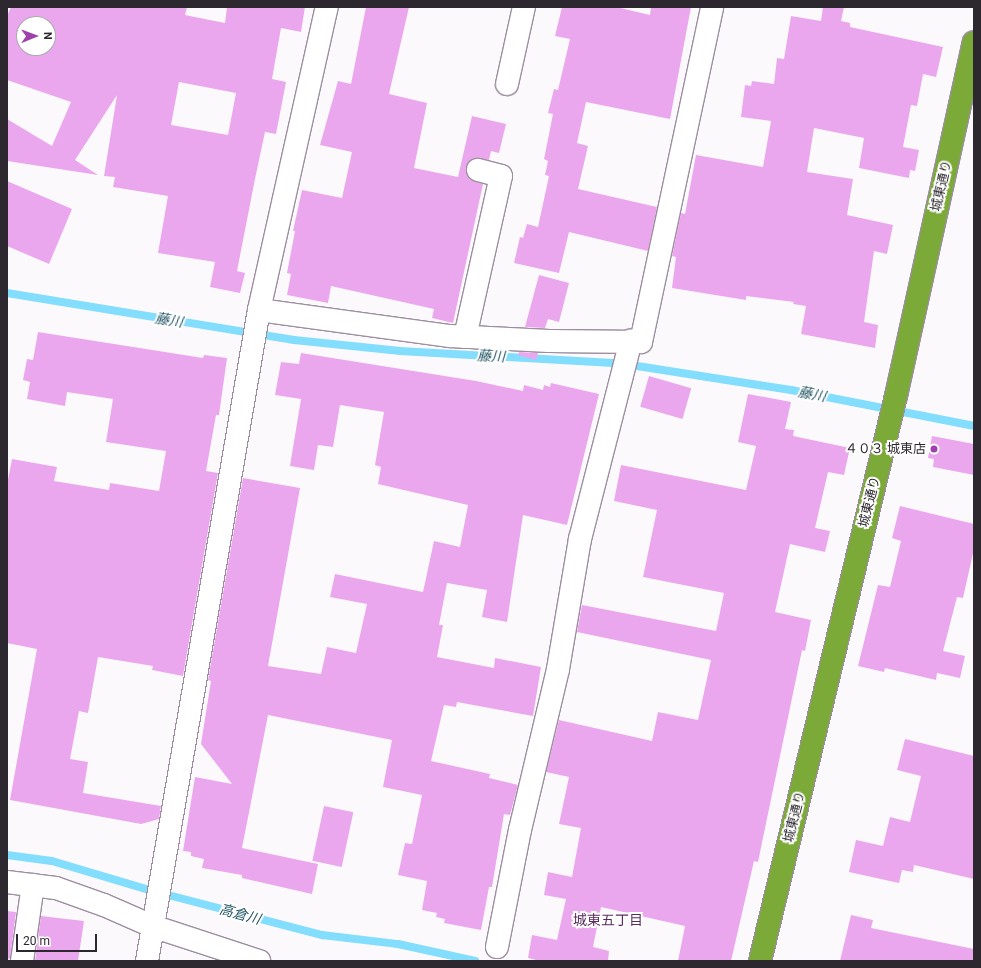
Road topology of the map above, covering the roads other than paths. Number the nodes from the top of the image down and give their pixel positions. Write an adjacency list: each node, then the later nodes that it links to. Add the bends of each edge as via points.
1 (328, 7): 7 (street)
2 (524, 7): 5 (street)
3 (712, 7): 9 (street, via 641,342)
4 (974, 42): 17 (highway, 城東通り, via 890,422)
5 (507, 84)
6 (478, 170): 8 (street, via 501,176)
7 (258, 313): 8 (street); 12 (street)
8 (465, 337): 9 (street)
9 (630, 343): 13 (street, via 580,539 558,669 520,830)
10 (7, 882): 11 (street)
11 (33, 885): 12 (street, via 56,888); 14 (street)
12 (153, 918): 15 (street); 16 (street)
13 (496, 947)
14 (22, 961)
15 (147, 961)
16 (260, 961)
17 (760, 961)

